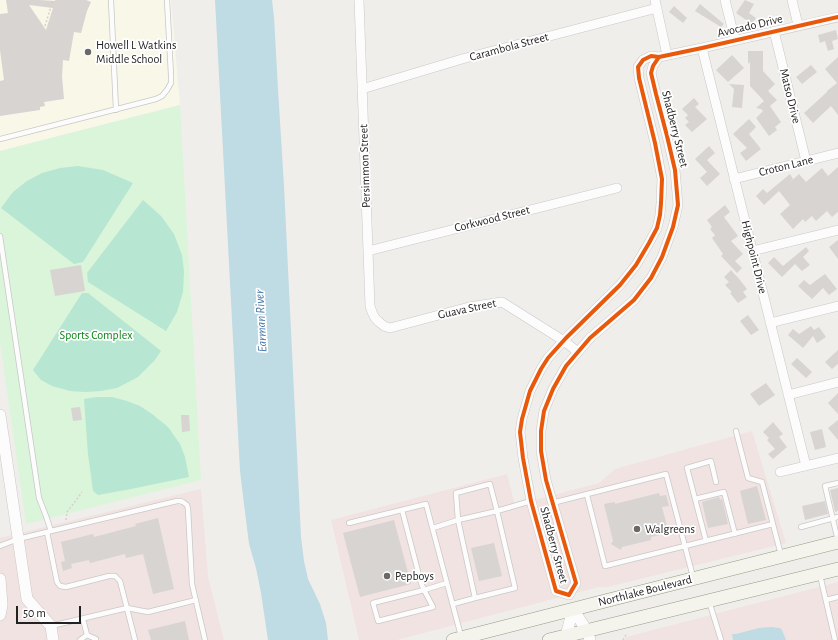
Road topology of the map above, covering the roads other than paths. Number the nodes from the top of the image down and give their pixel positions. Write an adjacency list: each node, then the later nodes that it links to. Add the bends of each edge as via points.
1 (111, 0): 14 (lane)
2 (167, 0): 14 (lane, via 171,75 168,90 153,100)
3 (358, 0): 13 (street, Persimmon Street)
4 (724, 0): 10 (street)
5 (792, 0): 8 (street)
6 (656, 4): 12 (street); 13 (street, Carambola Street)
7 (838, 17): 8 (street, Avocado Drive)
8 (798, 25): 9 (street, Avocado Drive)
9 (774, 32): 10 (street, Avocado Drive); 17 (street, Matso Drive)
10 (734, 40): 11 (street, Avocado Drive)
11 (702, 48): 12 (street, Avocado Drive); 18 (street, Highpoint Drive)
12 (663, 56): 28 (street, Shadberry Street, via 651,56 643,60 638,67 662,179 661,209 656,228 636,265 620,285); 29 (street, Shadberry Street, via 653,66 652,73 675,170 678,205 673,227 651,278 634,300 590,338)
13 (362, 89): 23 (street, Persimmon Street)
14 (116, 110): 15 (lane)
15 (0, 139)
16 (838, 153): 17 (street, Croton Lane)
17 (806, 161): 18 (street, Croton Lane)
18 (734, 179): 24 (street, Highpoint Drive)
19 (617, 188): 23 (street, Corkwood Street)
20 (838, 230): 24 (street)
21 (0, 236): 22 (lane)
22 (1, 243): 52 (lane, via 39,498)
23 (368, 250): 27 (street, Persimmon Street, via 370,306 375,318)
24 (752, 251): 26 (street, Highpoint Drive)
25 (838, 306): 26 (street)
26 (770, 323): 31 (street, Highpoint Drive)
27 (384, 326): 28 (street, Guava Street, via 390,328 469,307 502,302)
28 (564, 341): 29 (street, Guava Street); 41 (street, Shadberry Street, via 541,369 530,391 522,419 520,432)
29 (578, 352): 42 (street, Shadberry Street, via 566,366 544,411 541,451)
30 (838, 382): 31 (street)
31 (788, 395): 35 (street, Highpoint Drive)
32 (0, 415): 54 (street)
33 (736, 431): 49 (lane, via 748,478 762,482)
34 (838, 458): 35 (street)
35 (806, 466): 36 (street)
36 (780, 472)
37 (716, 482): 40 (lane, via 711,461 687,468)
38 (838, 483): 46 (lane, via 824,486)
39 (587, 495): 42 (lane); 58 (lane, via 605,566); 58 (lane, via 666,474)
40 (695, 499): 53 (lane, via 724,492); 55 (lane)
41 (531, 501): 44 (lane); 66 (street, Shadberry Street, via 556,591)
42 (552, 503): 66 (street, Shadberry Street, via 576,583)
43 (402, 510): 48 (lane); 51 (lane, via 426,504); 65 (lane)
44 (497, 511): 47 (lane); 47 (lane, via 490,484 456,493); 67 (lane, via 515,588)
45 (838, 517): 46 (lane)
46 (832, 519): 50 (lane); 56 (lane)
47 (458, 520): 51 (lane); 67 (lane)
48 (349, 523)
49 (773, 524): 53 (lane); 59 (lane)
50 (801, 527)
51 (433, 528): 64 (lane)
52 (49, 531): 54 (lane); 69 (lane, via 177,501 183,502 187,504 188,509 192,584); 73 (lane, via 60,586 66,587 115,576 120,581)
53 (735, 534): 55 (lane)
54 (18, 539): 57 (lane); 77 (street, via 27,599)
55 (706, 541): 58 (lane)
56 (838, 542): 59 (main road, Northlake Boulevard)
57 (0, 546)
58 (685, 546): 63 (lane)
59 (782, 557): 63 (main road, Northlake Boulevard)
60 (838, 569): 61 (main road, Northlake Boulevard)
61 (820, 574): 70 (lane); 71 (main road, Northlake Boulevard)
62 (0, 579): 75 (street)
63 (694, 579): 74 (main road, Northlake Boulevard)
64 (447, 583): 65 (lane); 72 (lane)
65 (424, 590): 65 (lane, via 373,603 378,621 433,607)
66 (569, 595): 74 (street, Shadberry Street)
67 (475, 598): 72 (lane)
68 (838, 598): 70 (lane)
69 (196, 600): 73 (lane, via 148,612); 86 (lane)
70 (826, 600): 89 (lane)
71 (709, 601): 79 (main road, Northlake Boulevard); 88 (lane)
72 (453, 604): 82 (lane)
73 (127, 608): 76 (lane); 85 (lane)
74 (573, 610): 79 (street); 80 (street); 82 (main road, Northlake Boulevard)
75 (0, 615)
76 (83, 619): 77 (lane); 78 (lane)
77 (51, 626): 83 (street)
78 (87, 635): 81 (lane); 84 (lane)
79 (589, 636): 80 (main road, Northlake Boulevard)
80 (567, 638): 87 (main road, Northlake Boulevard)
81 (96, 639)
82 (457, 639)
83 (53, 640)
84 (80, 640)
85 (135, 640)
86 (206, 640)
87 (549, 640)
88 (721, 640)
89 (835, 640)

